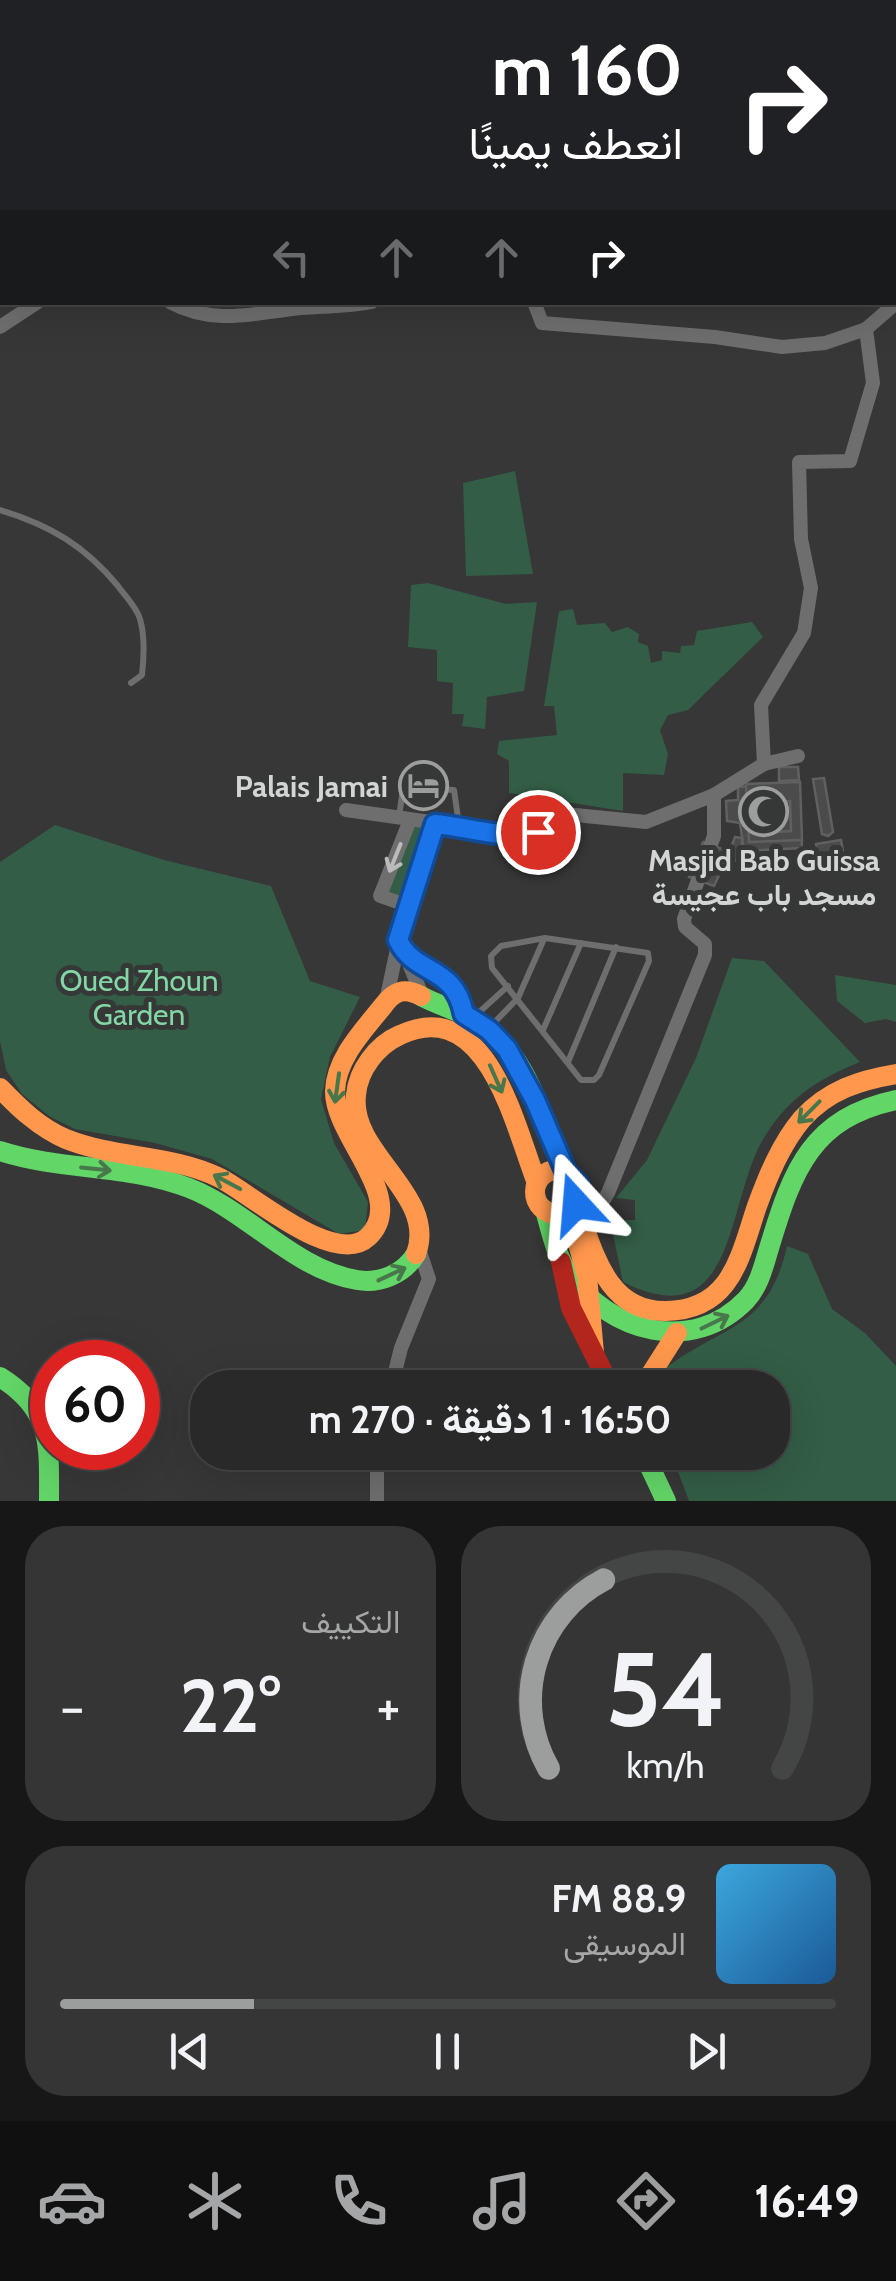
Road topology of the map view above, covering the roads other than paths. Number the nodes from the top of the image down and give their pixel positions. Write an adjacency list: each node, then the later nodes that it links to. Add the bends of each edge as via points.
1 (33, 305): 6 (street)
2 (179, 305): 3 (street, via 215,317)
3 (341, 305)
4 (535, 305): 7 (street, via 542,322 782,347 825,343)
5 (894, 305): 7 (street)
6 (0, 327)
7 (866, 329): 11 (street, via 873,382 850,462 798,462 811,588 804,632 761,705)
8 (0, 510): 9 (lane, via 71,540 122,591 140,616 142,674)
9 (131, 683)
10 (798, 756): 11 (street)
11 (764, 764): 12 (street)
12 (714, 795): 16 (street, via 646,822 545,812 534,835); 36 (street, via 714,836 684,923 705,944 706,955 608,1193 598,1209)
13 (346, 810): 14 (street)
14 (404, 819): 15 (street); 16 (lane, via 403,788 444,787 454,790); 17 (street, one-way to 17, via 380,896)
15 (435, 824): 16 (street); 17 (street)
16 (459, 826)
17 (409, 906): 20 (street)
18 (544, 938): 19 (lane); 22 (lane, via 501,946 491,956 492,968); 24 (lane)
19 (581, 942): 21 (lane); 27 (lane)
20 (401, 946): 23 (street); 25 (street); 26 (main road, via 454,985)
21 (616, 948): 28 (lane); 28 (lane, via 648,953 648,961 599,1075 581,1080)
22 (508, 986): 24 (lane); 26 (lane)
23 (423, 997): 25 (main road, via 401,989); 26 (main road)
24 (518, 998): 26 (lane); 27 (lane)
25 (386, 1003): 30 (main road, one-way to 30, via 348,1055 335,1088 336,1114 382,1205 374,1231 356,1244 319,1238 188,1163 61,1137)
26 (475, 1021): 33 (main road, via 507,1049)
27 (543, 1030): 28 (lane)
28 (568, 1062)
29 (896, 1074): 36 (main road, one-way to 36, via 842,1088 800,1122 772,1164 736,1270 702,1303 665,1312 623,1298 607,1281)
30 (0, 1088)
31 (896, 1100): 40 (main road, one-way to 31, via 722,1320 754,1290 794,1174 824,1133 857,1108)
32 (0, 1151): 37 (main road, one-way to 37, via 181,1186 350,1279 387,1279)
33 (566, 1172): 34 (main road, via 550,1171); 36 (main road, via 578,1184)
34 (537, 1183): 35 (main road); 37 (main road, one-way to 34, via 420,1223 356,1106 364,1069 380,1048 412,1030 456,1035 483,1054)
35 (545, 1210): 36 (main road); 38 (main road)
36 (576, 1212): 39 (main road)
37 (420, 1249): 42 (street, via 428,1280)
38 (561, 1260): 39 (main road); 41 (main road, via 571,1308)
39 (590, 1299): 40 (main road, via 634,1327); 41 (main road)
40 (677, 1334): 44 (main road)
41 (594, 1353): 43 (main road)
42 (396, 1370)
43 (602, 1370)
44 (652, 1370)
45 (0, 1377): 48 (main road, via 19,1387 44,1421)
46 (377, 1470): 49 (street)
47 (651, 1470): 50 (main road)
48 (49, 1501)
49 (377, 1501)
50 (666, 1501)

